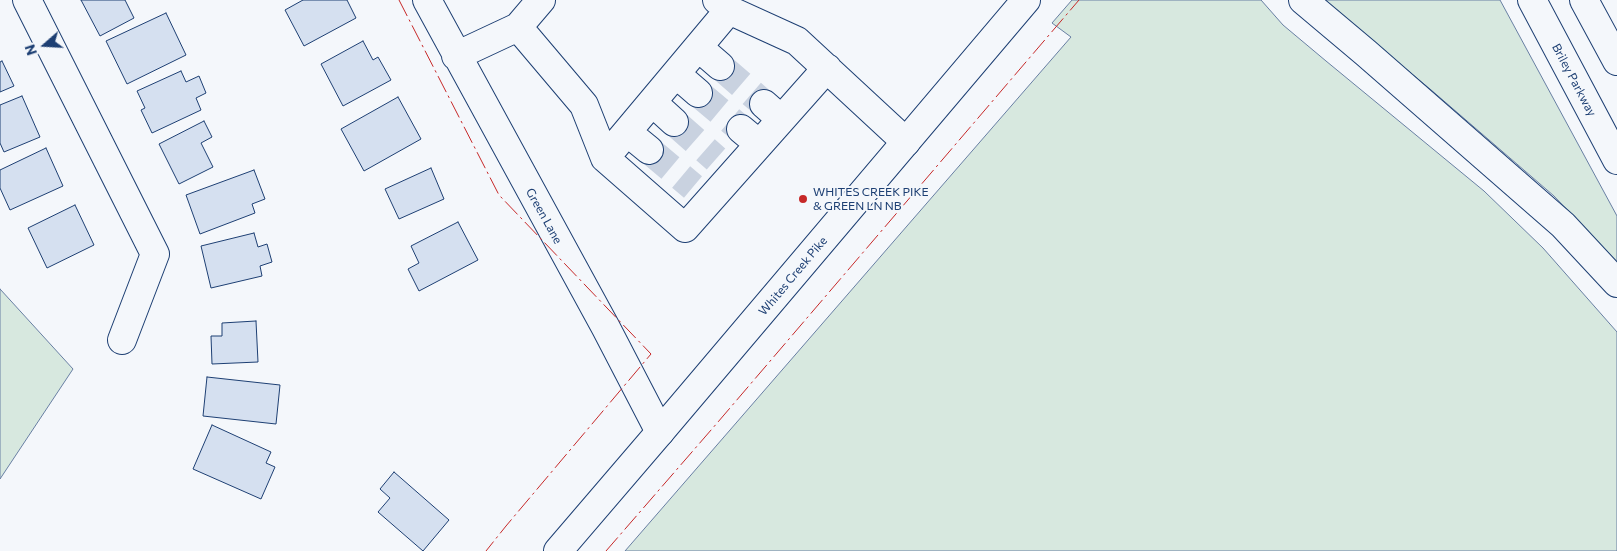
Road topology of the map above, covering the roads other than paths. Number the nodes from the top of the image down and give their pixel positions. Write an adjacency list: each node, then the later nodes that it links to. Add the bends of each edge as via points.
1 (27, 0): 25 (main road, via 155,254)
2 (426, 0): 11 (main road, Green Lane)
3 (541, 0): 9 (main road)
4 (1026, 0): 20 (main road, Whites Creek Pike)
5 (1302, 0): 24 (main road, via 1563,225)
6 (1532, 0): 23 (main road, Briley Parkway)
7 (1584, 0): 12 (main road)
8 (723, 5): 10 (main road); 14 (main road, via 797,41)
9 (518, 27): 11 (main road); 22 (main road, via 584,105)
10 (698, 47): 13 (main road); 15 (main road)
11 (456, 56): 26 (main road, Green Lane)
12 (1617, 61)
13 (720, 66)
14 (827, 68): 20 (main road); 22 (main road, via 772,111 701,194 685,228)
15 (676, 74): 16 (main road); 17 (main road)
16 (698, 93)
17 (652, 102): 18 (main road); 19 (main road)
18 (674, 122)
19 (627, 132): 21 (main road); 22 (main road)
20 (906, 142): 26 (main road, Whites Creek Pike)
21 (649, 150)
22 (606, 158)
23 (1617, 160)
24 (1617, 283)
25 (122, 340)
26 (660, 432): 27 (main road, Whites Creek Pike)
27 (558, 551)

